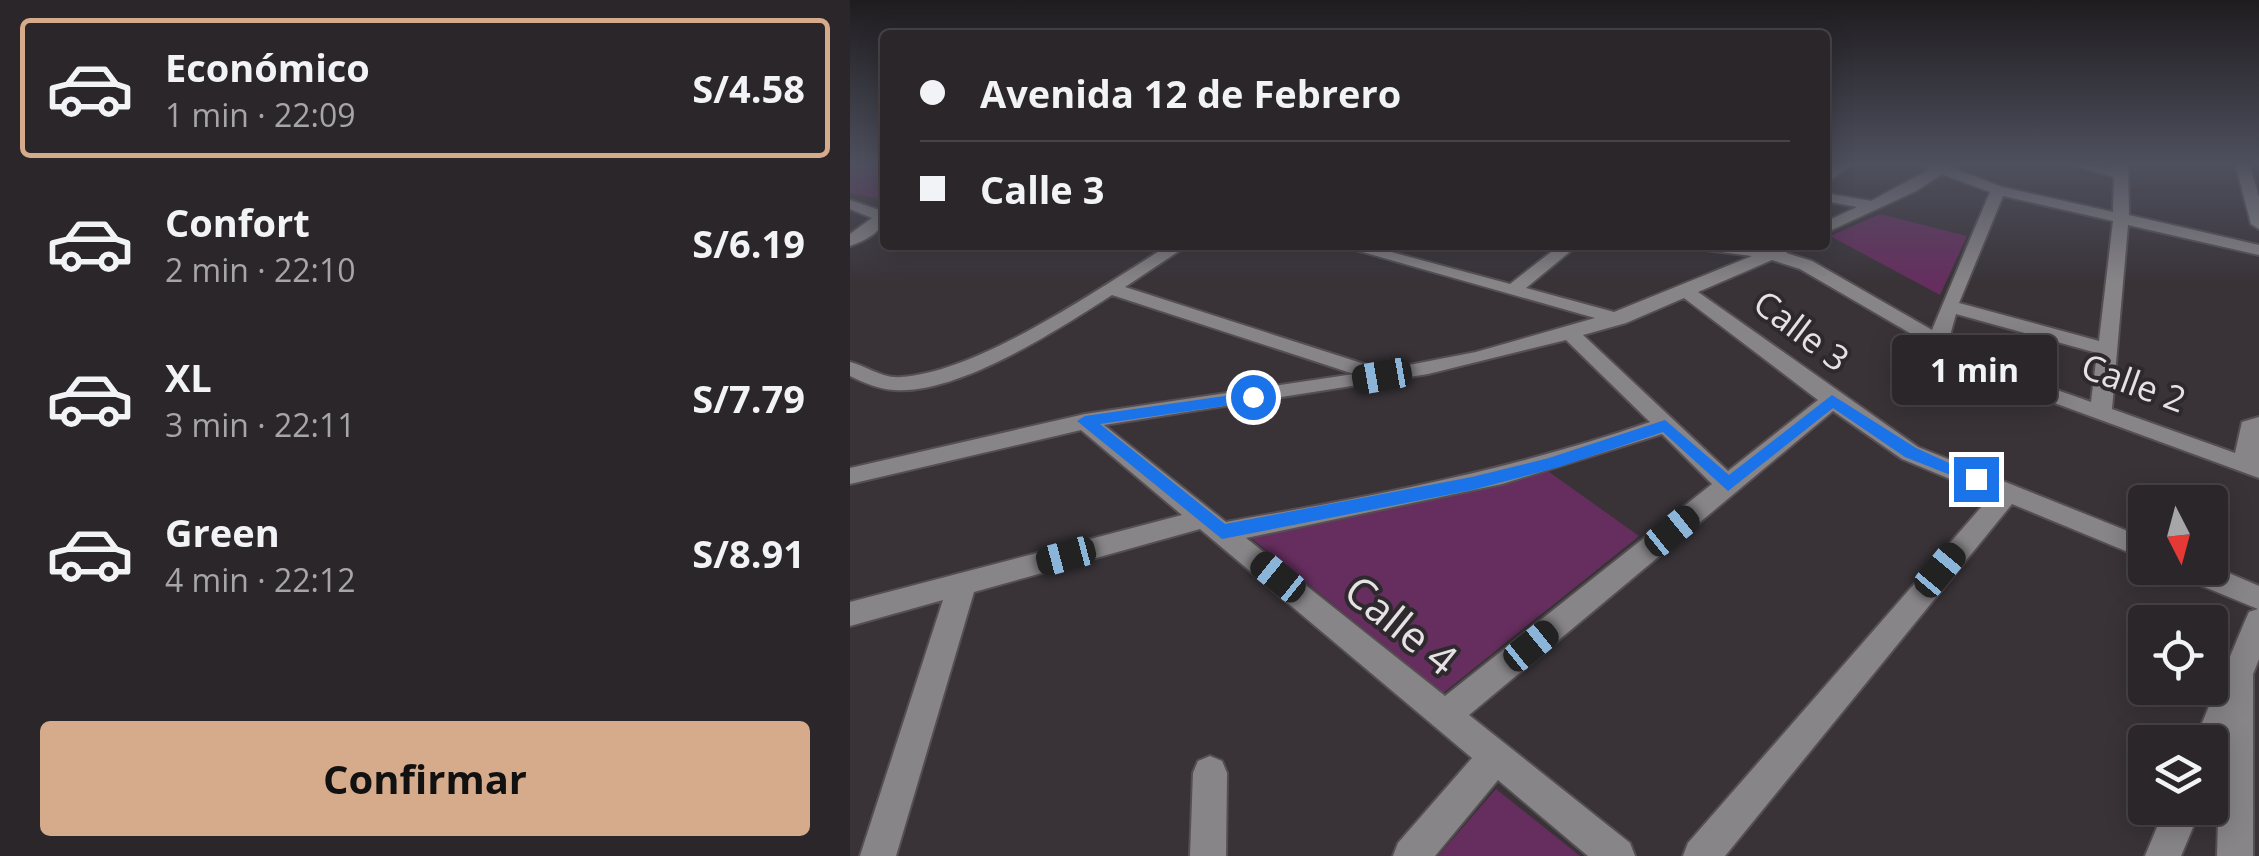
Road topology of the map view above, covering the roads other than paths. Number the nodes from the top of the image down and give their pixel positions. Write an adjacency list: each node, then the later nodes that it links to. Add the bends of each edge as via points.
1 (1860, 203): 7 (street)
2 (1880, 203): 7 (street)
3 (1993, 203): 20 (street)
4 (2060, 203): 8 (street)
5 (2122, 203): 8 (street)
6 (850, 204): 10 (street, via 878,212 880,221)
7 (1875, 206): 9 (street)
8 (2122, 216): 16 (street); 24 (street)
9 (1830, 226)
10 (850, 241)
11 (1172, 250): 17 (street)
12 (1365, 250): 18 (street)
13 (1564, 250): 18 (street)
14 (1778, 250): 19 (street)
15 (1782, 250): 23 (street, Calle 2)
16 (2259, 250)
17 (1108, 288): 25 (street, via 978,363 918,383 895,384); 26 (street)
18 (1514, 290): 21 (street)
19 (1688, 292): 21 (street); 27 (street, Calle 3)
20 (1949, 306): 23 (street); 24 (street)
21 (1619, 319): 22 (street)
22 (1572, 334): 26 (street); 31 (street)
23 (1938, 342): 28 (street, Calle 2, via 1996,375)
24 (2108, 350): 28 (street)
25 (850, 368)
26 (1382, 376): 29 (street)
27 (1832, 400): 34 (street); 35 (street, Calle 3, via 1910,452)
28 (2102, 413): 32 (street, Calle 2)
29 (1085, 421): 33 (street); 36 (street, Calle 4)
30 (2259, 424): 32 (street, via 2250,427)
31 (1665, 425): 34 (street); 36 (street, via 1472,484)
32 (2252, 460)
33 (850, 476)
34 (1728, 485): 44 (street)
35 (2008, 492): 37 (street, Calle 3); 53 (street)
36 (1214, 525): 38 (street); 44 (street, Calle 4)
37 (2128, 543)
38 (962, 584): 41 (street); 49 (street)
39 (2228, 585): 40 (street)
40 (2259, 598)
41 (850, 614)
42 (2259, 621): 43 (street)
43 (2239, 676): 45 (street); 55 (street)
44 (1446, 714): 46 (street, Calle 4)
45 (2218, 725)
46 (1496, 756): 51 (street); 52 (street, Calle 4)
47 (1210, 772): 50 (street)
48 (2177, 825): 54 (street)
49 (878, 856)
50 (1208, 856)
51 (1411, 856)
52 (1617, 856)
53 (1701, 856)
54 (2163, 856)
55 (2235, 856)

